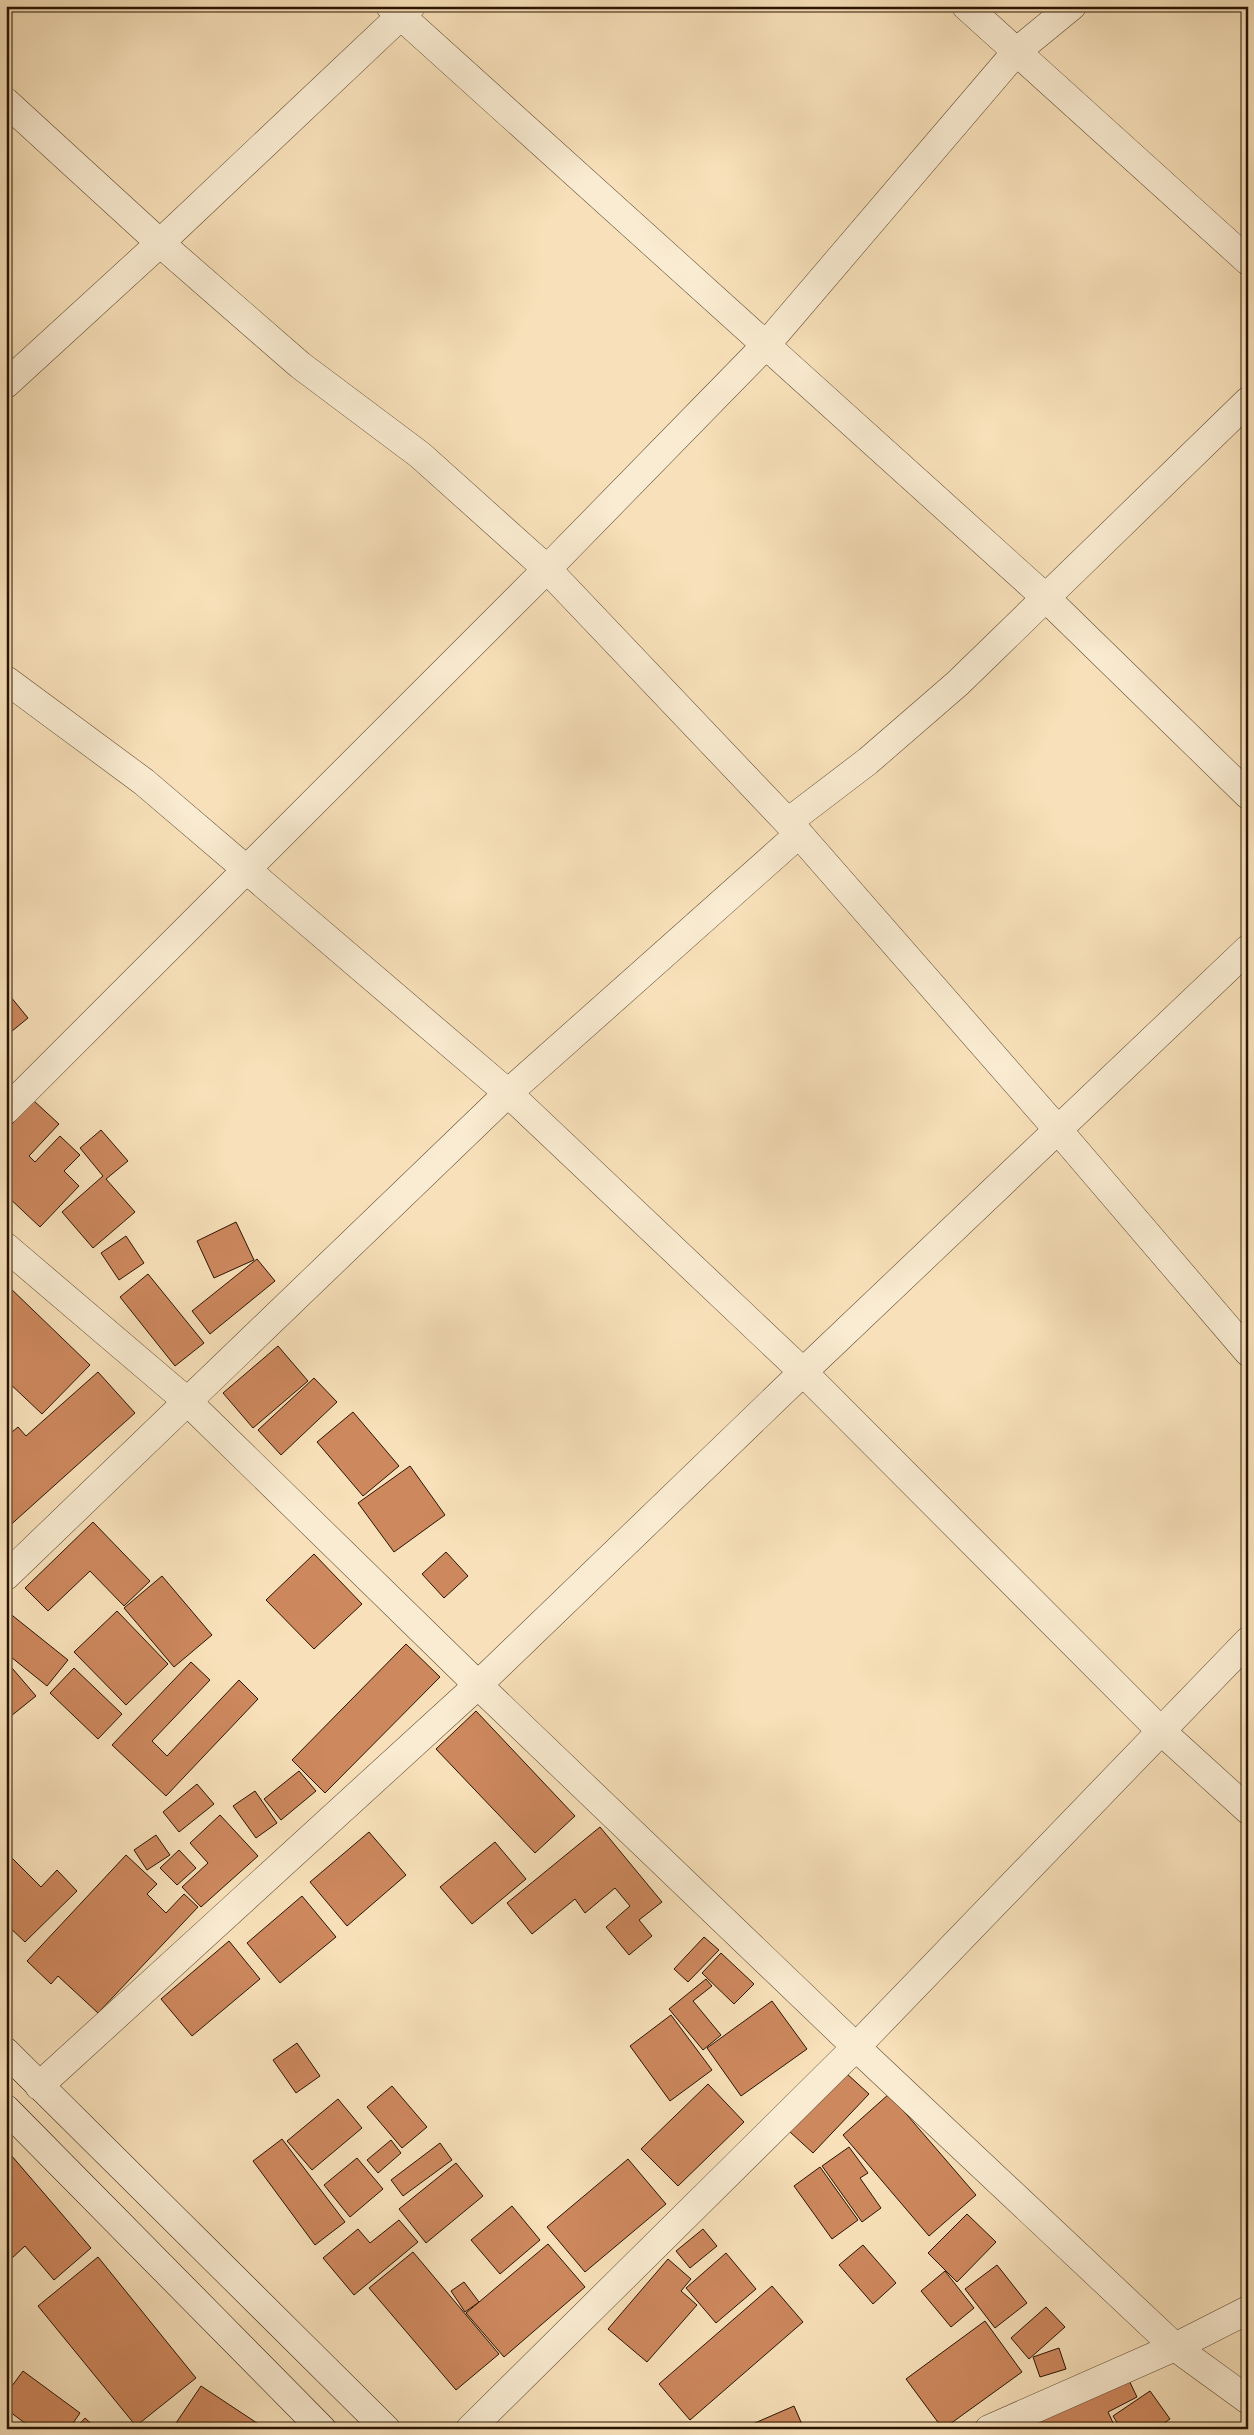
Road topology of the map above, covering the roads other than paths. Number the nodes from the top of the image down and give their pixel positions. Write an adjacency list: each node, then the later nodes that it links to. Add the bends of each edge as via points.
1 (966, 6): 4 (street)
2 (1072, 6): 4 (street)
3 (400, 10): 6 (street); 8 (street)
4 (1016, 52): 7 (street); 8 (street)
5 (6, 102): 6 (street)
6 (160, 243): 9 (street); 11 (street, via 300,365 420,455)
7 (1248, 261)
8 (766, 345): 11 (street); 12 (street)
9 (6, 384)
10 (1248, 401): 12 (street)
11 (547, 569): 15 (street); 16 (street)
12 (1046, 598): 14 (street); 15 (street, via 958,683)
13 (6, 680): 16 (street, via 144,782)
14 (1248, 796)
15 (793, 828): 18 (street); 20 (street)
16 (245, 870): 18 (street); 19 (street)
17 (1248, 949): 20 (street)
18 (508, 1093): 23 (street); 24 (street)
19 (6, 1110)
20 (1058, 1130): 22 (street); 23 (street)
21 (6, 1247): 24 (street)
22 (1248, 1352)
23 (804, 1372): 27 (street); 28 (street)
24 (188, 1402): 25 (street); 27 (street)
25 (6, 1576)
26 (1248, 1641): 28 (street)
27 (478, 1685): 30 (street); 32 (street)
28 (1160, 1730): 29 (street); 30 (street)
29 (1248, 1810)
30 (856, 2047): 35 (street); 39 (street)
31 (6, 2052): 32 (street)
32 (39, 2086): 38 (street)
33 (7, 2110): 37 (street)
34 (1248, 2310): 35 (street)
35 (1175, 2347): 36 (street); 40 (street)
36 (1248, 2400)
37 (322, 2429)
38 (386, 2429)
39 (470, 2429)
40 (988, 2429)

